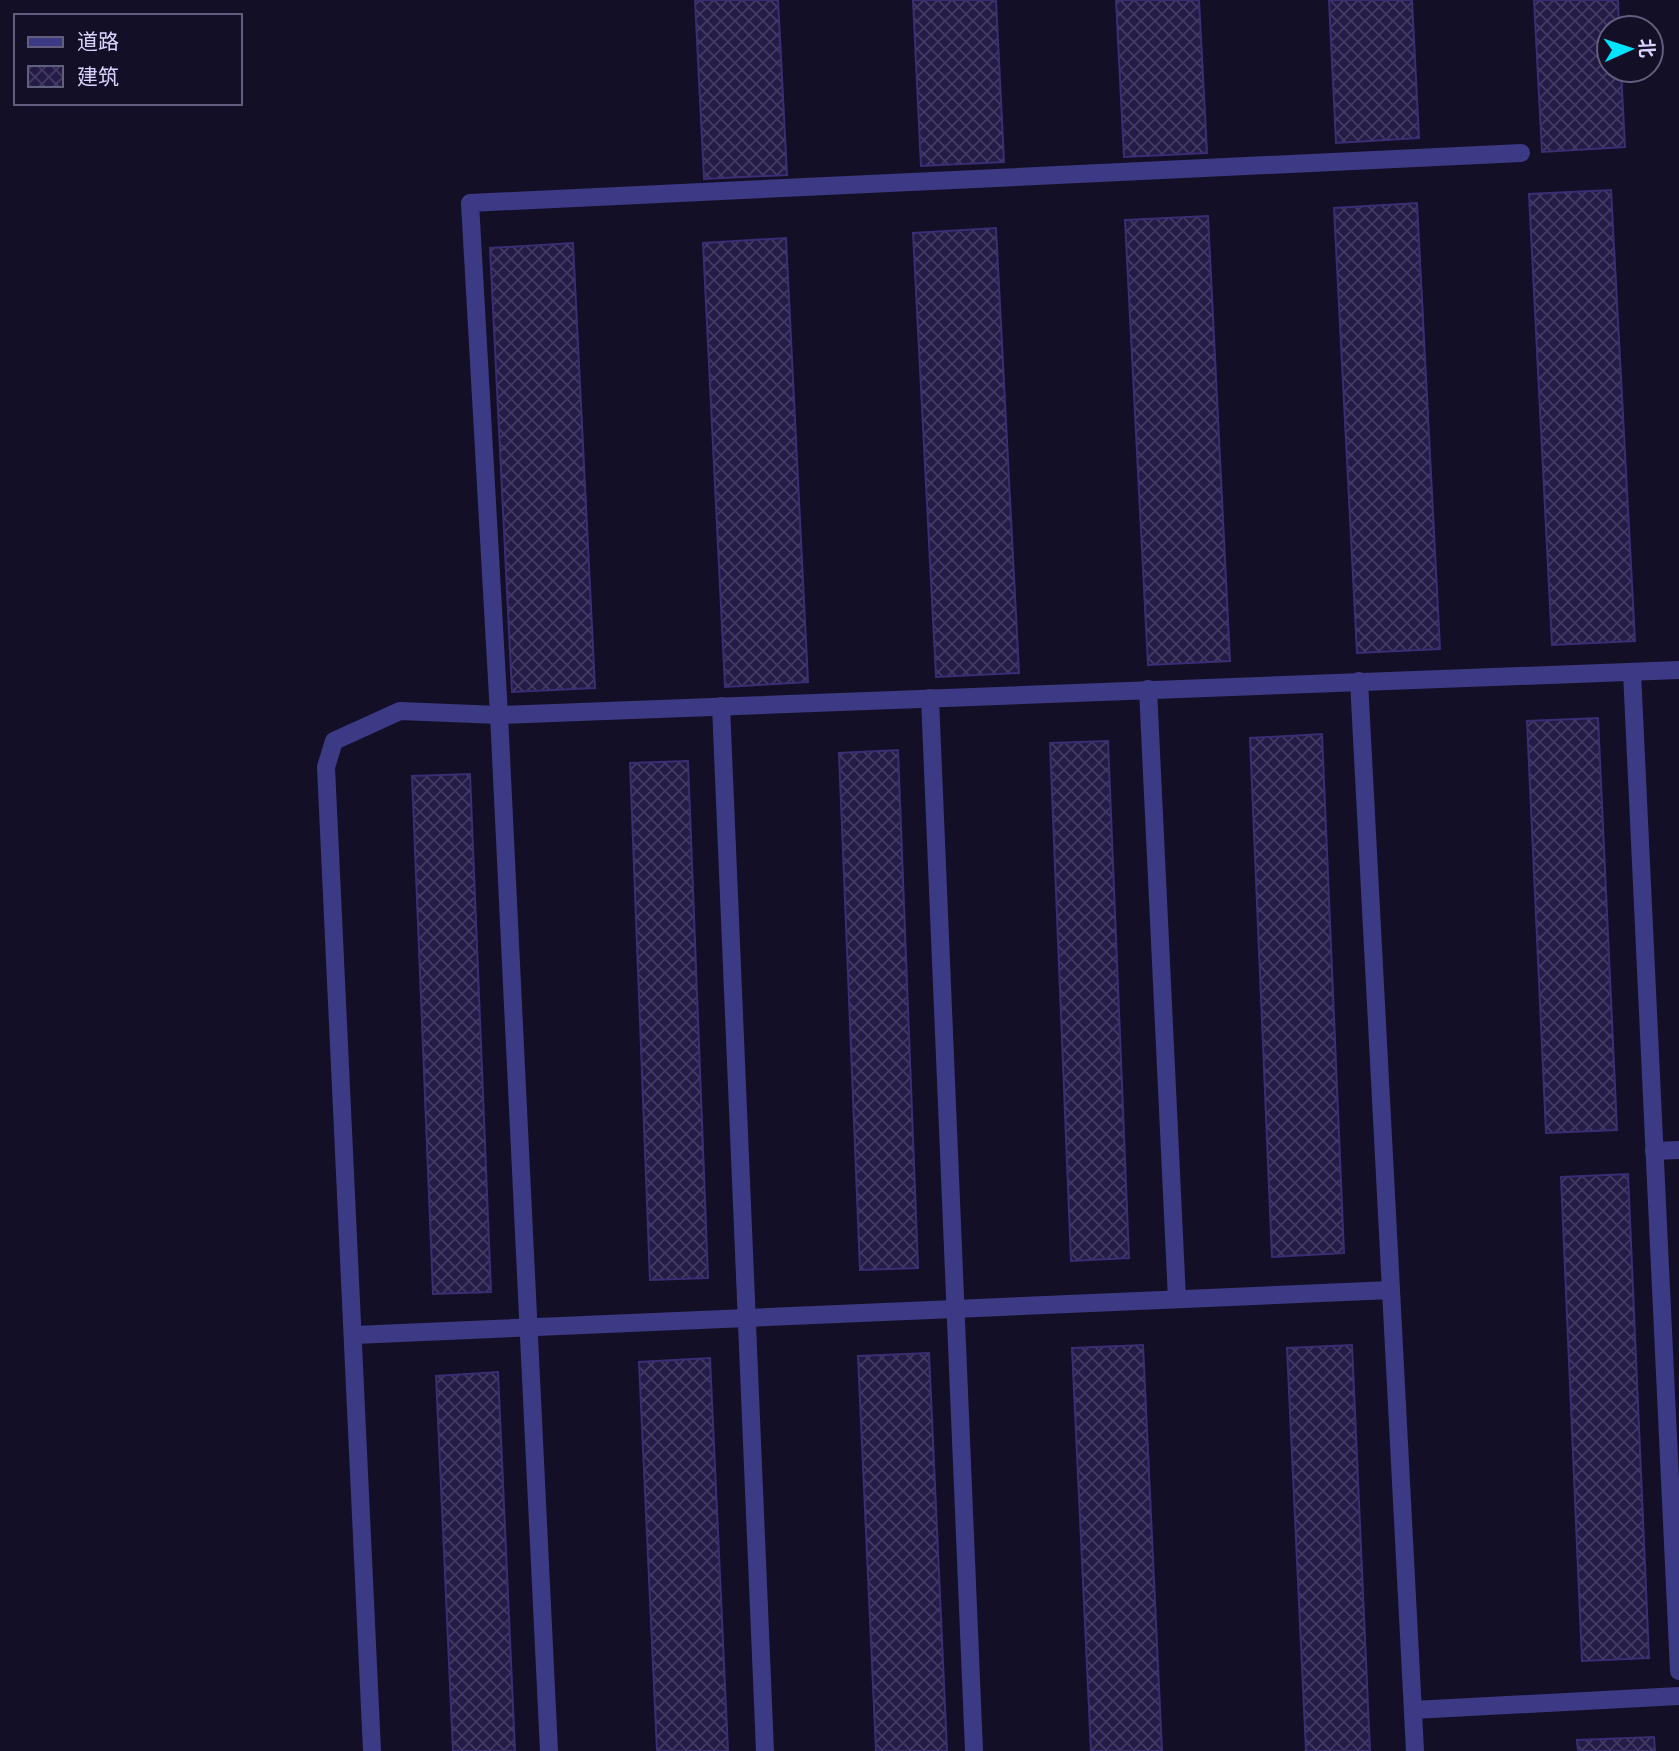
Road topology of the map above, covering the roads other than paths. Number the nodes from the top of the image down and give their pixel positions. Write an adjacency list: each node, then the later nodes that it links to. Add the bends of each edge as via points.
1 (1521, 153): 8 (street, via 470,203)
2 (1679, 670): 3 (street)
3 (1632, 672): 4 (street); 10 (street)
4 (1359, 681): 5 (street); 11 (street)
5 (1148, 689): 6 (street); 12 (street)
6 (930, 698): 7 (street); 13 (street)
7 (721, 706): 8 (street); 14 (street)
8 (499, 715): 15 (street); 16 (street, via 400,711 334,741 326,767)
9 (1679, 1150): 10 (street)
10 (1654, 1151): 17 (street)
11 (1391, 1290): 12 (street); 19 (street)
12 (1177, 1299): 13 (street)
13 (956, 1309): 14 (street); 23 (street)
14 (747, 1318): 15 (street); 22 (street)
15 (529, 1328): 16 (street); 21 (street)
16 (355, 1335): 20 (street)
17 (1679, 1671)
18 (1679, 1696): 19 (street)
19 (1413, 1710): 24 (street)
20 (372, 1751)
21 (549, 1751)
22 (765, 1751)
23 (974, 1751)
24 (1415, 1751)

